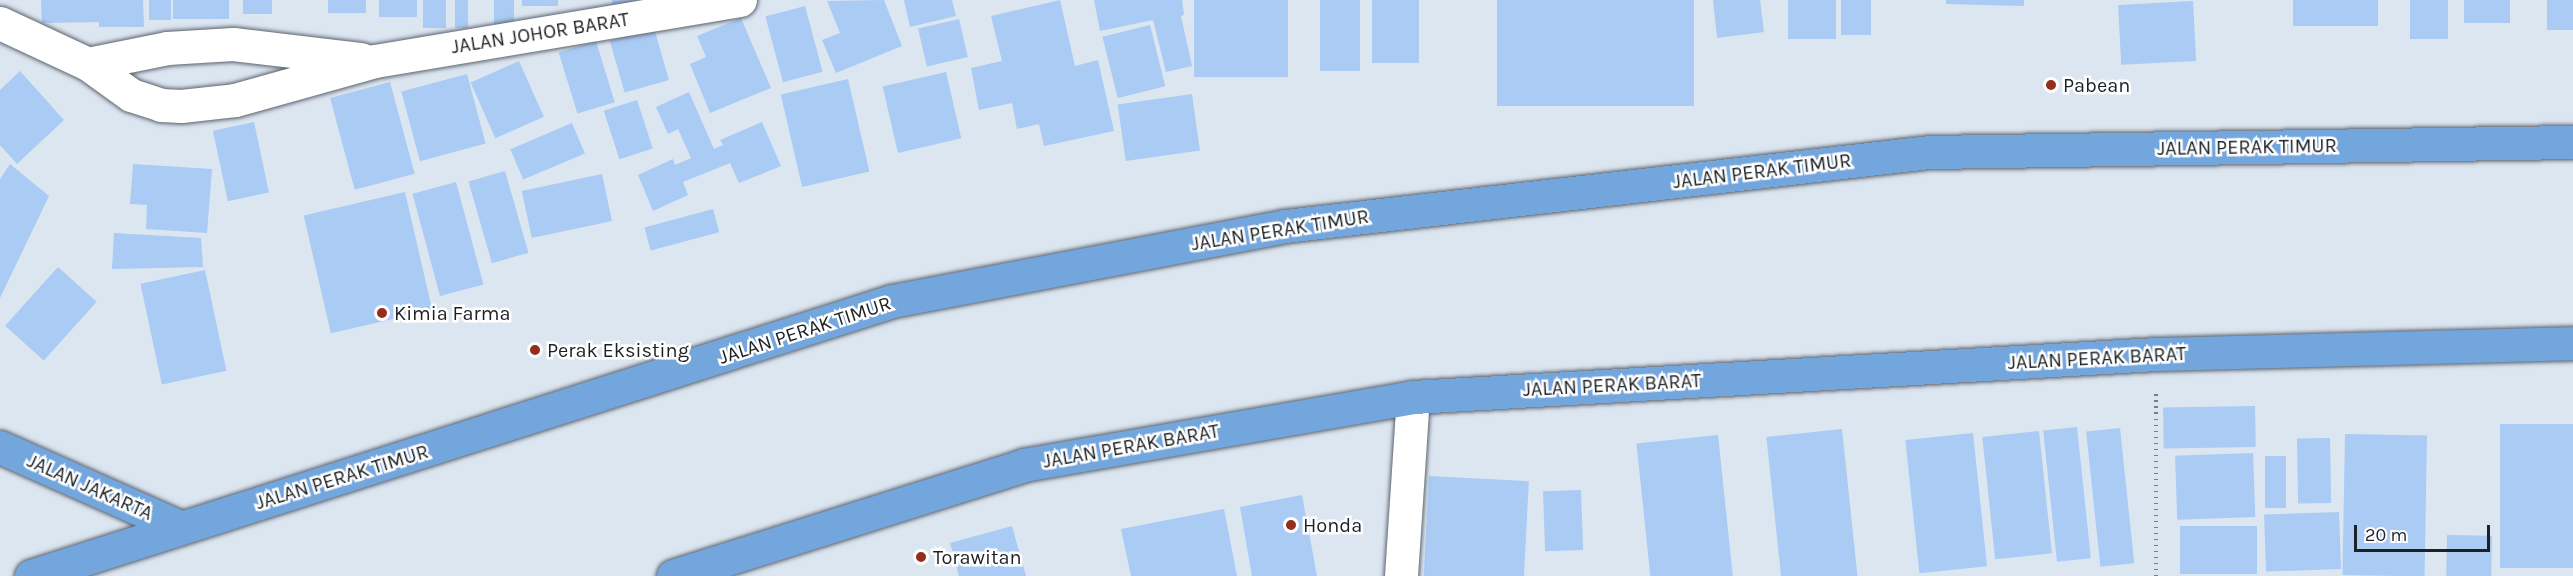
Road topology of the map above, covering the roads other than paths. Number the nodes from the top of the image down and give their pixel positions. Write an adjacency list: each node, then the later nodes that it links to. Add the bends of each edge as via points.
1 (740, 0): 3 (street, JALAN JOHOR BARAT)
2 (0, 23): 4 (street, JALAN JOHOR BARAT)
3 (375, 61): 4 (street, JALAN JOHOR BARAT, via 233,44 167,48); 4 (street, JALAN JOHOR BARAT, via 235,100 182,106 138,98)
4 (88, 64)
5 (2573, 142): 9 (highway, JALAN PERAK TIMUR, via 1929,152 1285,226 892,301)
6 (2573, 343): 7 (highway, JALAN PERAK BARAT, via 2156,354)
7 (1413, 397): 11 (highway, JALAN PERAK BARAT, via 1024,465); 12 (street)
8 (0, 447): 9 (highway, JALAN JAKARTA)
9 (180, 527): 10 (highway, JALAN PERAK TIMUR)
10 (31, 576)
11 (673, 576)
12 (1401, 576)

